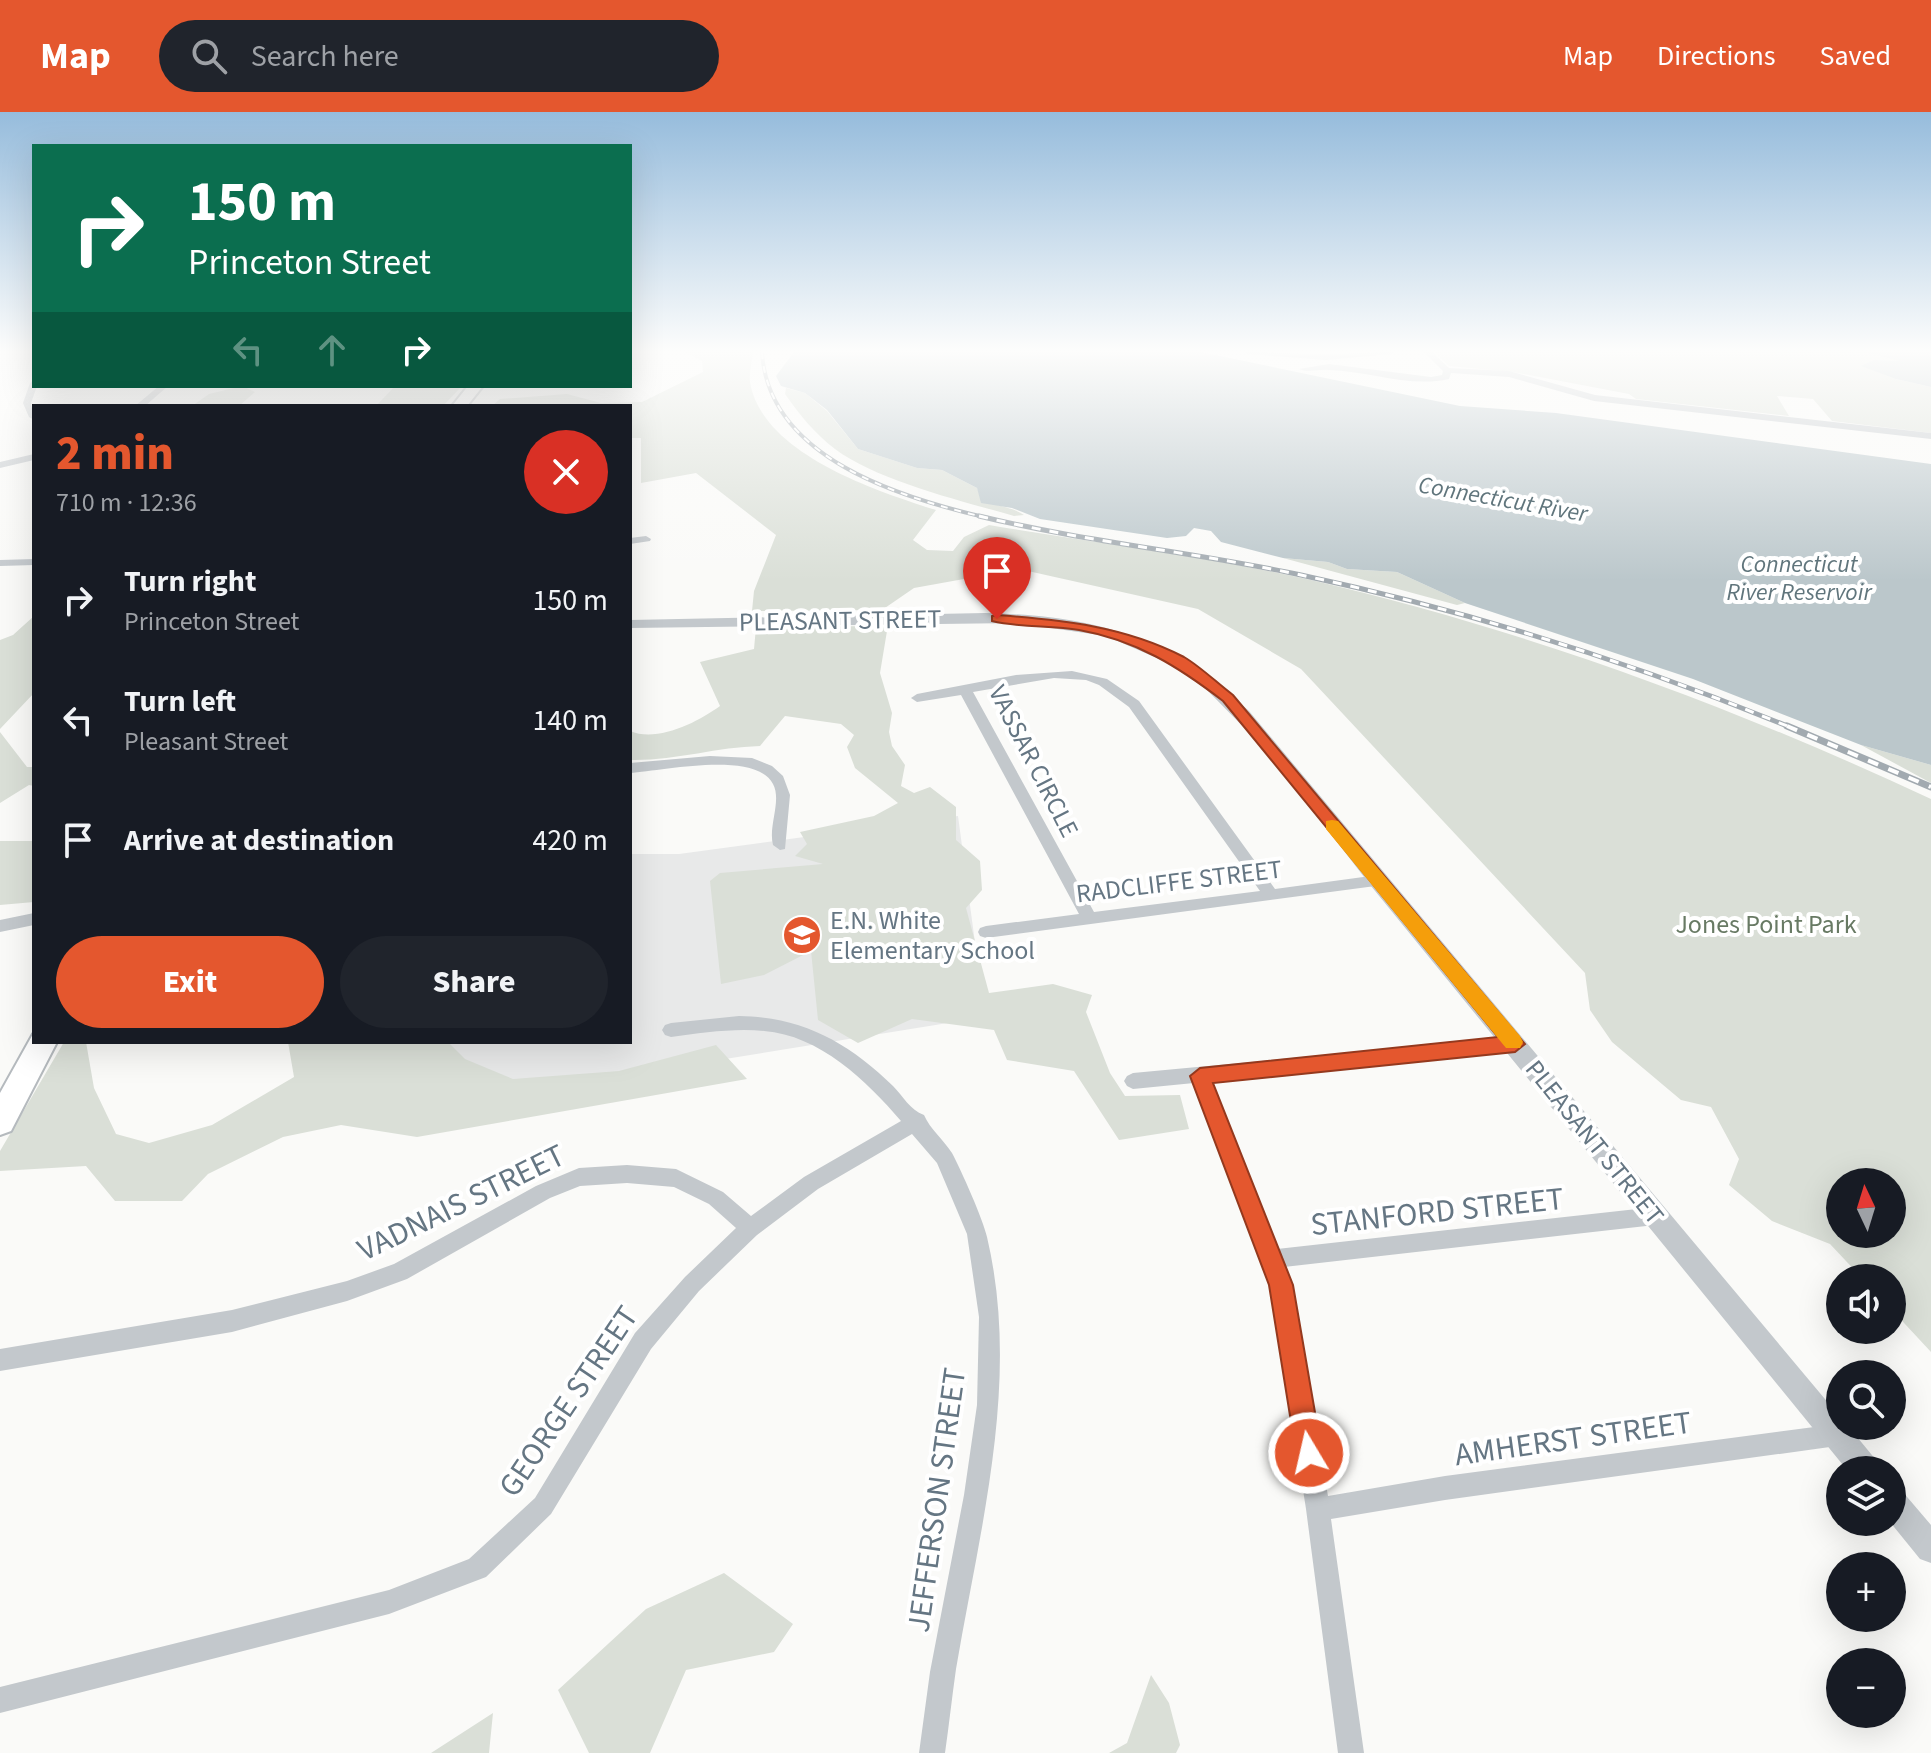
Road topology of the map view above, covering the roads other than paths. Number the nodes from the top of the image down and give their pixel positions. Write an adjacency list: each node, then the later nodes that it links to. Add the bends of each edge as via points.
1 (1865, 429): 2 (street)
2 (1931, 436)
3 (32, 457): 4 (street)
4 (0, 465)
5 (646, 539): 6 (street)
6 (632, 541)
7 (32, 562): 8 (street)
8 (0, 563)
9 (632, 624): 14 (street, PLEASANT STREET, via 997,619 1080,626 1137,641 1182,662 1228,698)
10 (965, 690): 11 (street); 15 (street, VASSAR CIRCLE, via 1045,676 1102,682 1134,704); 16 (street, VASSAR CIRCLE)
11 (917, 698)
12 (632, 768): 13 (street, via 763,763 779,779)
13 (780, 845)
14 (1378, 881): 15 (street, RADCLIFFE STREET); 22 (street, PLEASANT STREET)
15 (1270, 893): 16 (street, RADCLIFFE STREET)
16 (1089, 917): 19 (street, RADCLIFFE STREET)
17 (32, 919): 18 (street)
18 (0, 926)
19 (986, 932)
20 (671, 1030): 25 (street, JEFFERSON STREET, via 765,1021 792,1026 829,1045)
21 (42, 1044): 26 (main road)
22 (1515, 1044): 23 (street); 27 (street, PLEASANT STREET)
23 (1200, 1076): 24 (street); 29 (street)
24 (1133, 1081)
25 (917, 1121): 28 (street, GEORGE STREET, via 811,1183); 39 (street, JEFFERSON STREET, via 956,1177 981,1237 991,1314 987,1415)
26 (0, 1122)
27 (1655, 1216): 29 (street, STANFORD STREET); 31 (street, PLEASANT STREET)
28 (750, 1228): 30 (street, VADNAIS STREET, via 716,1198 676,1178 579,1177 400,1272 347,1291 232,1321); 38 (street, GEORGE STREET, via 643,1341 543,1506 477,1568 389,1602)
29 (1272, 1259): 35 (street, via 1281,1285)
30 (0, 1360)
31 (1826, 1422)
32 (1826, 1436): 35 (street, AMHERST STREET)
33 (1841, 1440): 34 (street, PLEASANT STREET)
34 (1854, 1456)
35 (1318, 1509): 40 (street)
36 (1906, 1518): 37 (street)
37 (1931, 1548)
38 (0, 1700)
39 (932, 1753)
40 (1351, 1753)

